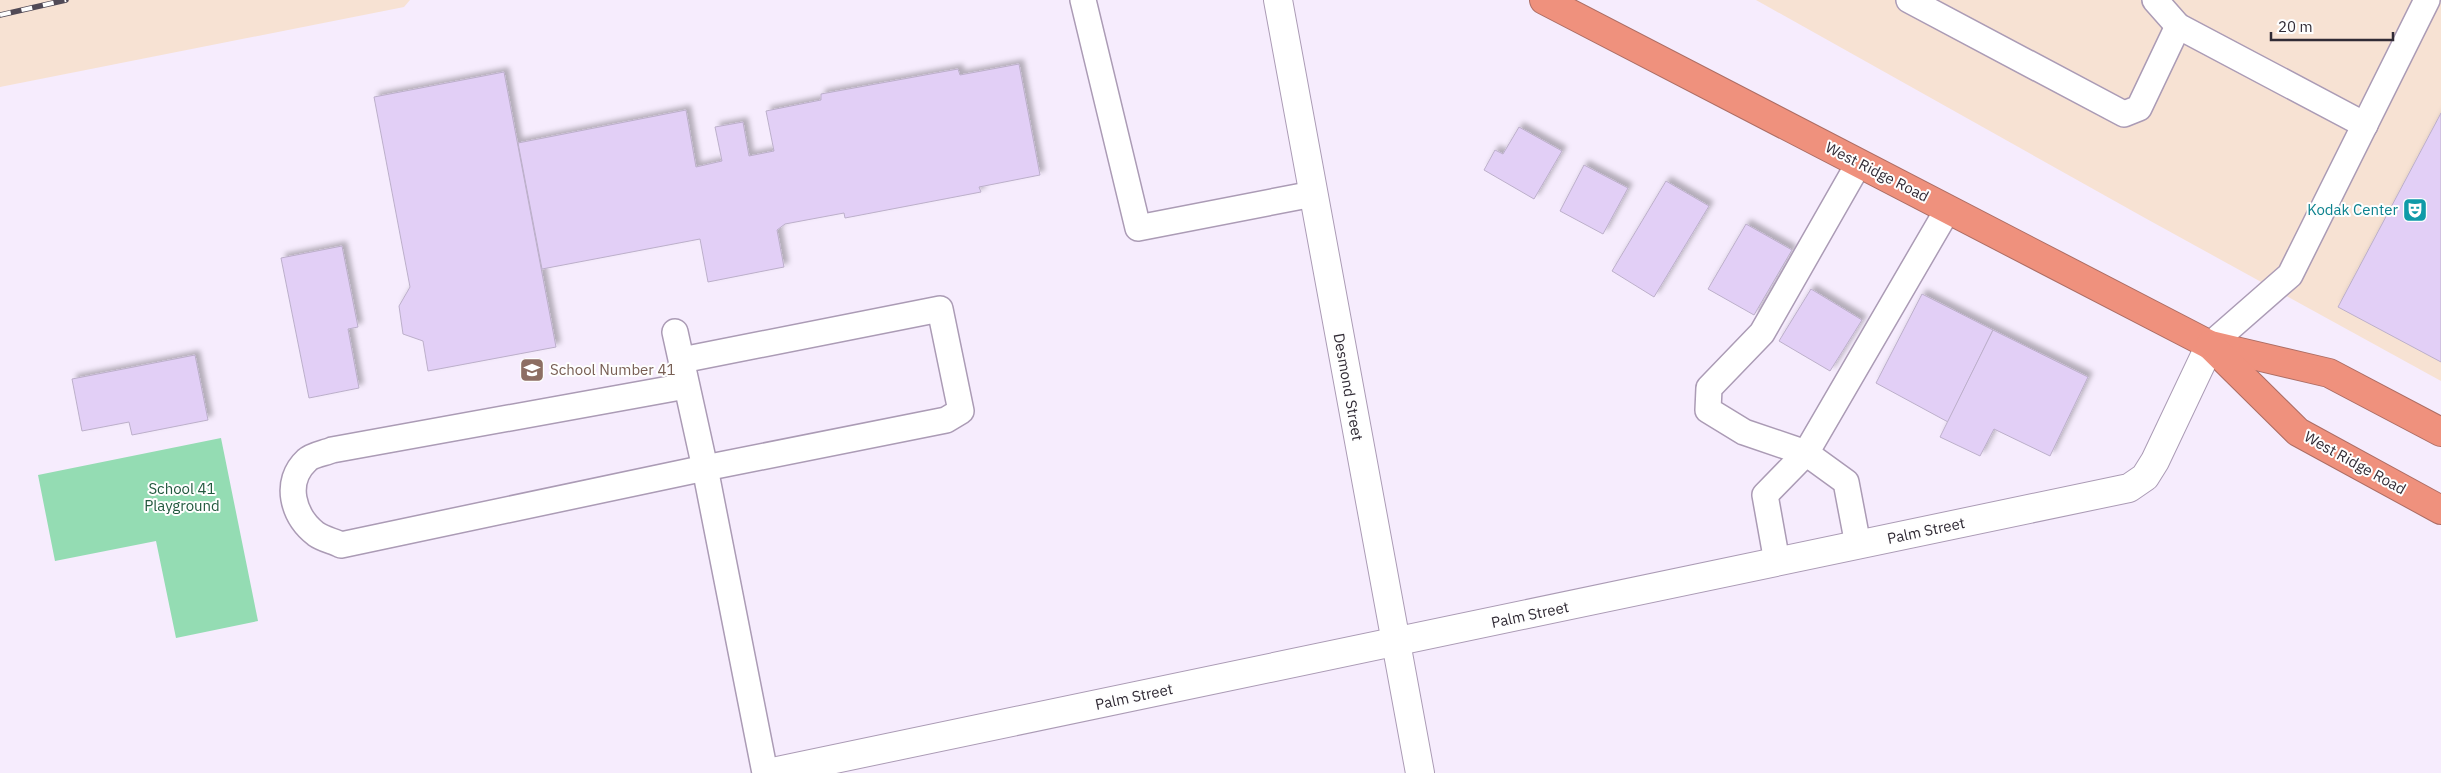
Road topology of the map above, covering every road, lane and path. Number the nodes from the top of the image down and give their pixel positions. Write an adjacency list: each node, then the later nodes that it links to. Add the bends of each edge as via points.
1 (1083, 0): 10 (lane, via 1138,228)
2 (1278, 0): 10 (street, Desmond Street)
3 (1544, 0): 9 (highway, West Ridge Road)
4 (1909, 0): 7 (lane, via 2124,114 2139,108)
5 (2155, 0): 7 (lane)
6 (2426, 0): 8 (lane)
7 (2178, 26): 8 (lane)
8 (2365, 125): 13 (lane, via 2290,275)
9 (1859, 163): 11 (highway, West Ridge Road); 17 (lane, via 1762,333 1709,388 1708,410 1744,432)
10 (1314, 194): 22 (street, Desmond Street)
11 (1948, 209): 13 (highway, West Ridge Road); 17 (lane)
12 (676, 332): 14 (lane)
13 (2210, 345): 16 (highway, West Ridge Road, via 2329,373); 19 (highway, West Ridge Road, via 2298,432); 20 (street, Palm Street, via 2155,461 2145,477 2129,488)
14 (682, 360): 15 (lane); 18 (lane, via 940,309 962,411 946,420)
15 (686, 386): 18 (lane); 18 (lane, via 332,450 308,458 296,474 292,499 300,517 317,534 341,545)
16 (2441, 432)
17 (1806, 453): 20 (lane, via 1846,482); 21 (lane, via 1765,495)
18 (705, 468): 23 (lane)
19 (2441, 510)
20 (1858, 546): 21 (street, Palm Street)
21 (1778, 562): 22 (street, Palm Street)
22 (1395, 643): 23 (street, Palm Street); 24 (street, Desmond Street)
23 (766, 773)
24 (1420, 773)

